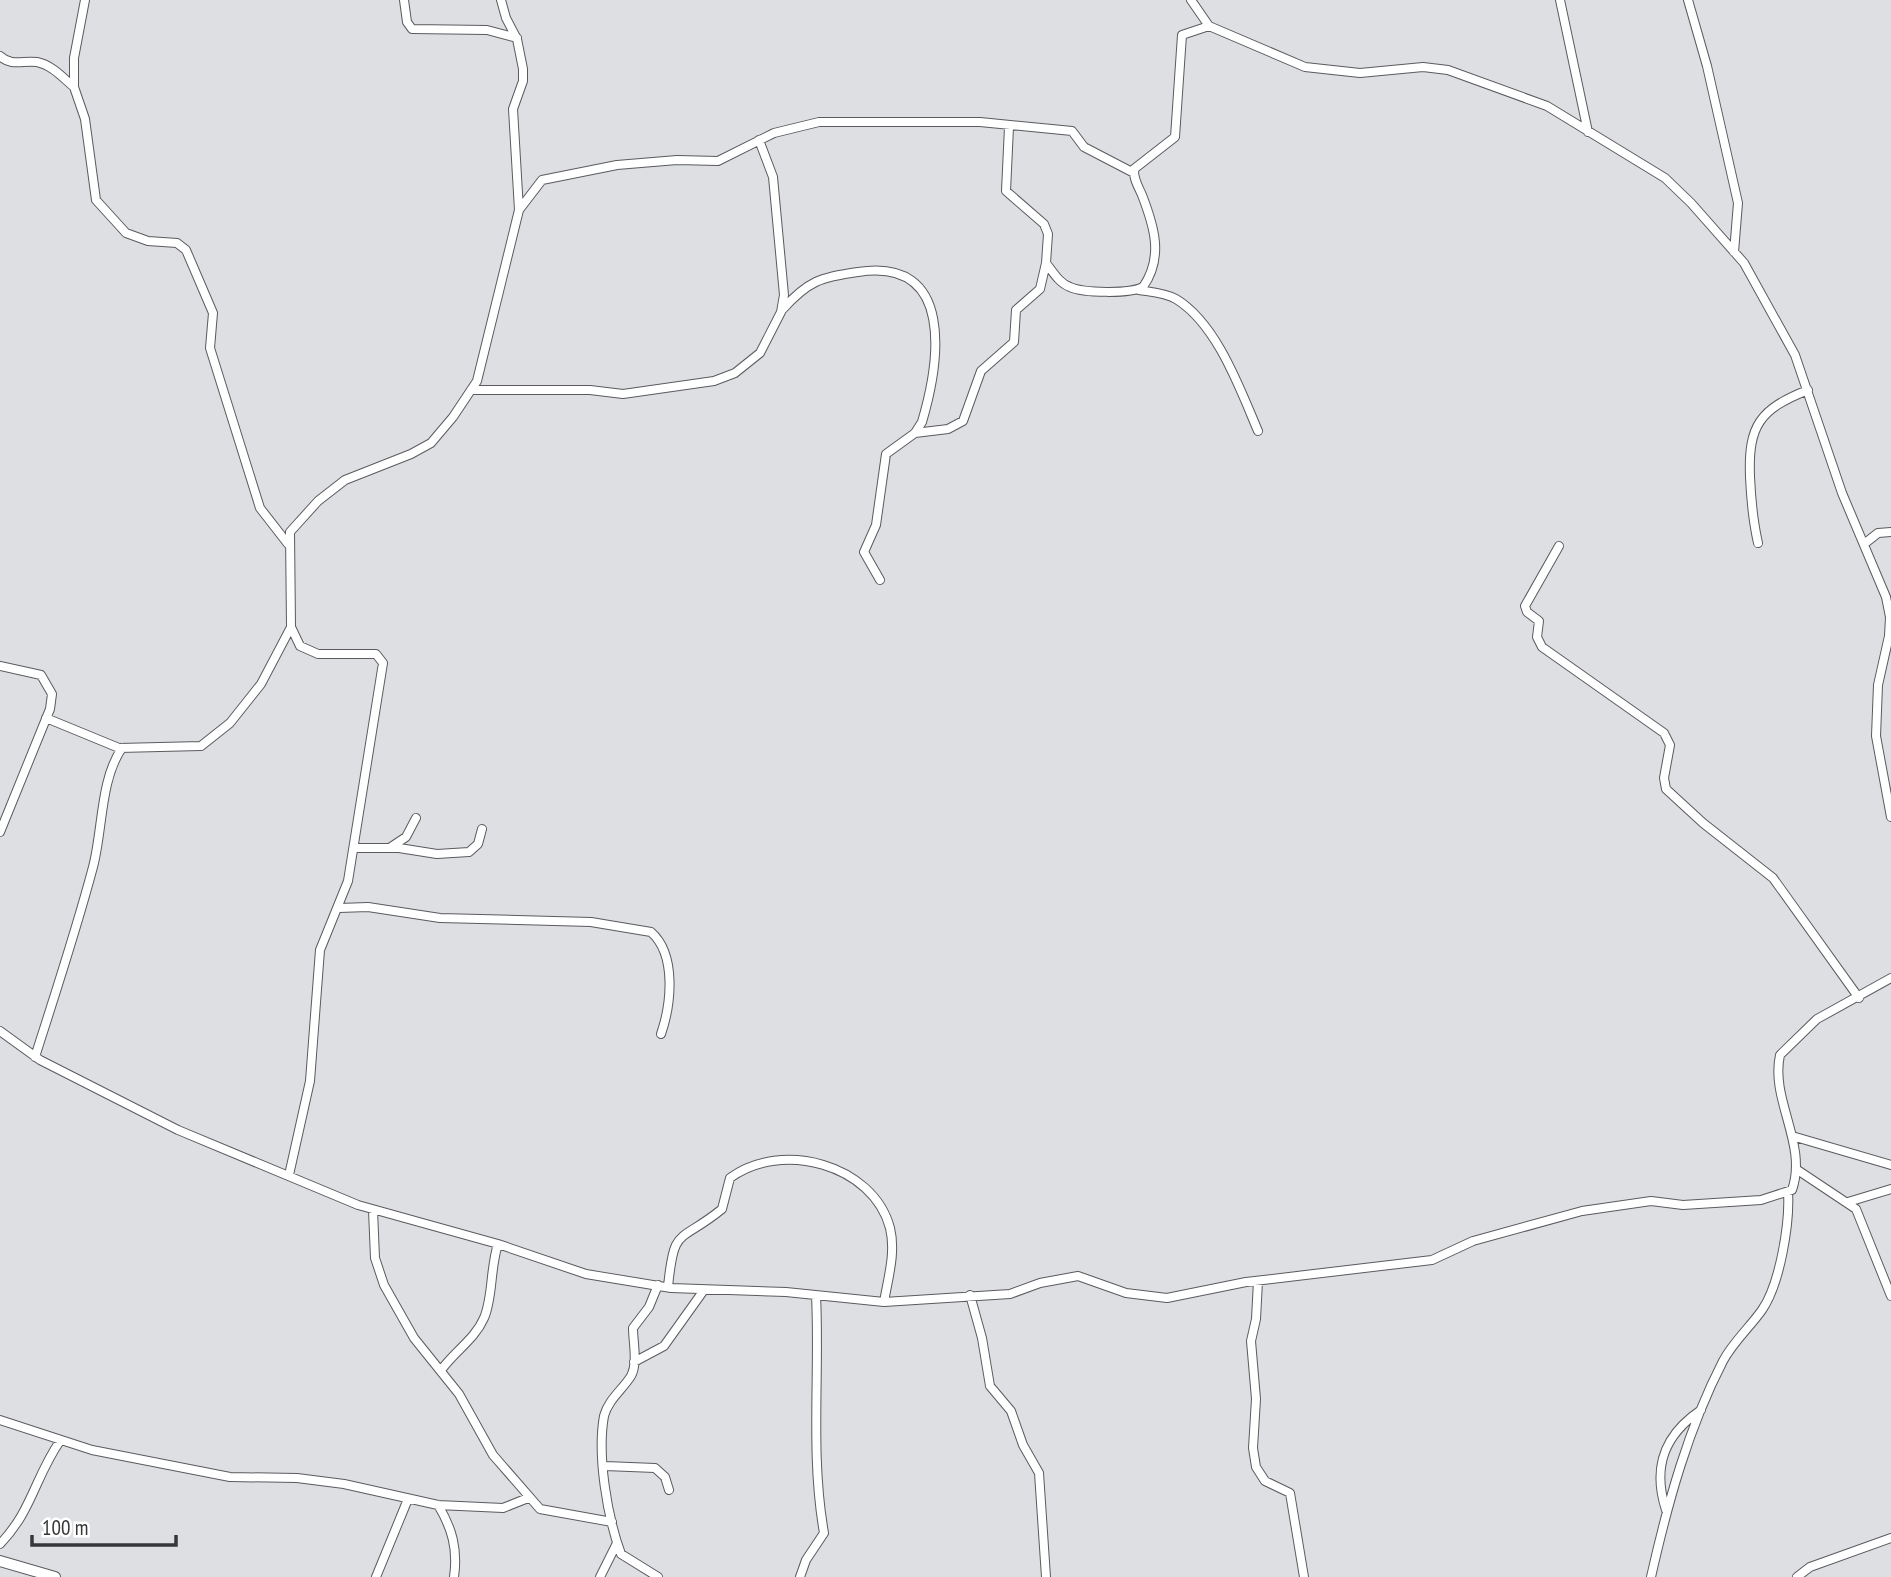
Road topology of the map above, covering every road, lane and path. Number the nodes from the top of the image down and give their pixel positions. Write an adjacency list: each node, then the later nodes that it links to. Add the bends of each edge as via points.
1 (85, 0): 10 (street)
2 (404, 0): 8 (street, via 412,29 487,30)
3 (501, 0): 8 (street)
4 (1191, 0): 7 (street)
5 (1560, 0): 12 (street)
6 (1688, 0): 16 (street, via 1738,203)
7 (1209, 26): 12 (street, via 1305,67 1360,73 1423,66 1448,70 1522,94); 14 (street, via 1182,35 1175,137 1138,164)
8 (517, 39): 15 (street, via 523,69 513,109)
9 (0, 56): 10 (street, via 11,63 38,62)
10 (74, 88): 26 (street, via 85,119 99,205 125,233 148,241 177,243 186,250 213,313 210,348 260,509)
11 (1009, 127): 13 (street, via 980,122 819,122); 14 (street, via 1072,131 1084,147); 17 (street, via 1007,194 1044,224)
12 (1588, 132): 16 (street, via 1665,178)
13 (759, 140): 15 (street, via 718,161 617,165 542,180); 19 (street, via 773,177 784,295)
14 (1134, 173): 18 (street, via 1157,245 1147,283)
15 (519, 210): 20 (street, via 496,313)
16 (1734, 253): 21 (street, via 1780,326)
17 (1046, 263): 18 (street, via 1072,289); 23 (street, via 1040,289 1016,310 1014,342 981,371 963,421 948,429)
18 (1139, 290): 22 (street, via 1175,298 1198,321 1224,355)
19 (781, 312): 20 (street, via 760,353 735,373 714,381 623,394); 23 (street, via 807,285 843,274 885,271 920,286 933,319 936,346 926,407)
20 (471, 390): 26 (street, via 431,443 345,480 298,520)
21 (1808, 390): 25 (street, via 1784,399 1752,438 1748,459); 27 (street)
22 (1258, 431)
23 (915, 433): 29 (street, via 886,454 876,525 864,552)
24 (1891, 531): 27 (street, via 1878,533)
25 (1758, 543)
26 (288, 544): 30 (street)
27 (1864, 544): 35 (street, via 1890,617 1875,712)
28 (1559, 546): 44 (street, via 1525,606 1539,621 1537,637 1542,647 1664,733 1670,745 1666,789 1773,878)
29 (880, 580)
30 (291, 627): 33 (street, via 261,684 216,737 186,748); 40 (street, via 300,646 310,652 370,653 383,661)
31 (0, 666): 32 (street, via 41,675 49,684 52,694)
32 (46, 718): 33 (street); 39 (street)
33 (122, 748): 47 (street, via 108,776 93,867)
34 (1891, 763): 35 (street)
35 (1880, 770): 36 (street)
36 (1891, 817)
37 (416, 818): 41 (street, via 406,837)
38 (482, 828): 41 (street, via 478,845 468,852 437,854)
39 (0, 832)
40 (355, 848): 41 (street); 42 (street)
41 (390, 848)
42 (339, 908): 46 (street, via 368,907 440,918 591,922 651,932 664,950 669,990); 51 (street, via 320,950 310,1081)
43 (1891, 978): 44 (street)
44 (1859, 998): 48 (street, via 1817,1019 1780,1055 1779,1080)
45 (0, 1031): 47 (street)
46 (661, 1034)
47 (35, 1057): 51 (street, via 211,1145)
48 (1792, 1136): 49 (street); 50 (street)
49 (1891, 1165)
50 (1796, 1169): 53 (street); 54 (street)
51 (289, 1175): 55 (street)
52 (1891, 1189): 54 (street)
53 (1788, 1192): 57 (street, via 1761,1200 1683,1205 1651,1201 1606,1207 1473,1241 1432,1260); 67 (street, via 1786,1229 1768,1300 1724,1358)
54 (1848, 1202): 63 (street, via 1863,1220)
55 (373, 1210): 56 (street); 66 (street, via 375,1258 384,1285 414,1338)
56 (498, 1244): 58 (street, via 586,1274); 66 (street, via 485,1316)
57 (1258, 1281): 62 (street, via 1167,1298 1126,1293 1077,1276 1010,1294); 88 (street, via 1251,1341 1256,1467 1265,1480 1290,1493)
58 (658, 1286): 59 (street); 65 (street, via 633,1328)
59 (668, 1287): 60 (street); 64 (street, via 677,1239 722,1209 730,1178 760,1163 797,1162 844,1171 883,1210 892,1246)
60 (704, 1290): 61 (street); 65 (street, via 664,1346)
61 (816, 1295): 64 (street); 86 (street, via 815,1399 824,1533)
62 (970, 1295): 64 (street); 87 (street, via 990,1386 1011,1411 1039,1473)
63 (1891, 1296)
64 (884, 1302)
65 (634, 1362): 70 (street, via 631,1376 604,1416)
66 (442, 1369): 72 (street, via 493,1455)
67 (1702, 1409): 75 (street); 75 (street, via 1673,1433 1665,1450 1661,1475)
68 (0, 1420): 69 (street)
69 (60, 1440): 73 (street, via 230,1477 297,1478); 79 (street, via 45,1463 29,1507)
70 (605, 1466): 71 (street, via 655,1468 665,1477); 76 (street)
71 (669, 1490)
72 (528, 1498): 74 (street, via 503,1508); 76 (street, via 540,1508)
73 (408, 1499): 74 (street); 82 (street)
74 (438, 1505): 83 (street, via 455,1541)
75 (1666, 1510): 89 (street)
76 (612, 1522): 78 (street)
77 (1891, 1538): 90 (street, via 1810,1567)
78 (617, 1543): 84 (street); 85 (street, via 626,1559)
79 (0, 1544)
80 (0, 1561): 81 (street)
81 (55, 1577)
82 (376, 1577)
83 (454, 1577)
84 (600, 1577)
85 (658, 1577)
86 (800, 1577)
87 (1046, 1577)
88 (1304, 1577)
89 (1651, 1577)
90 (1797, 1577)

